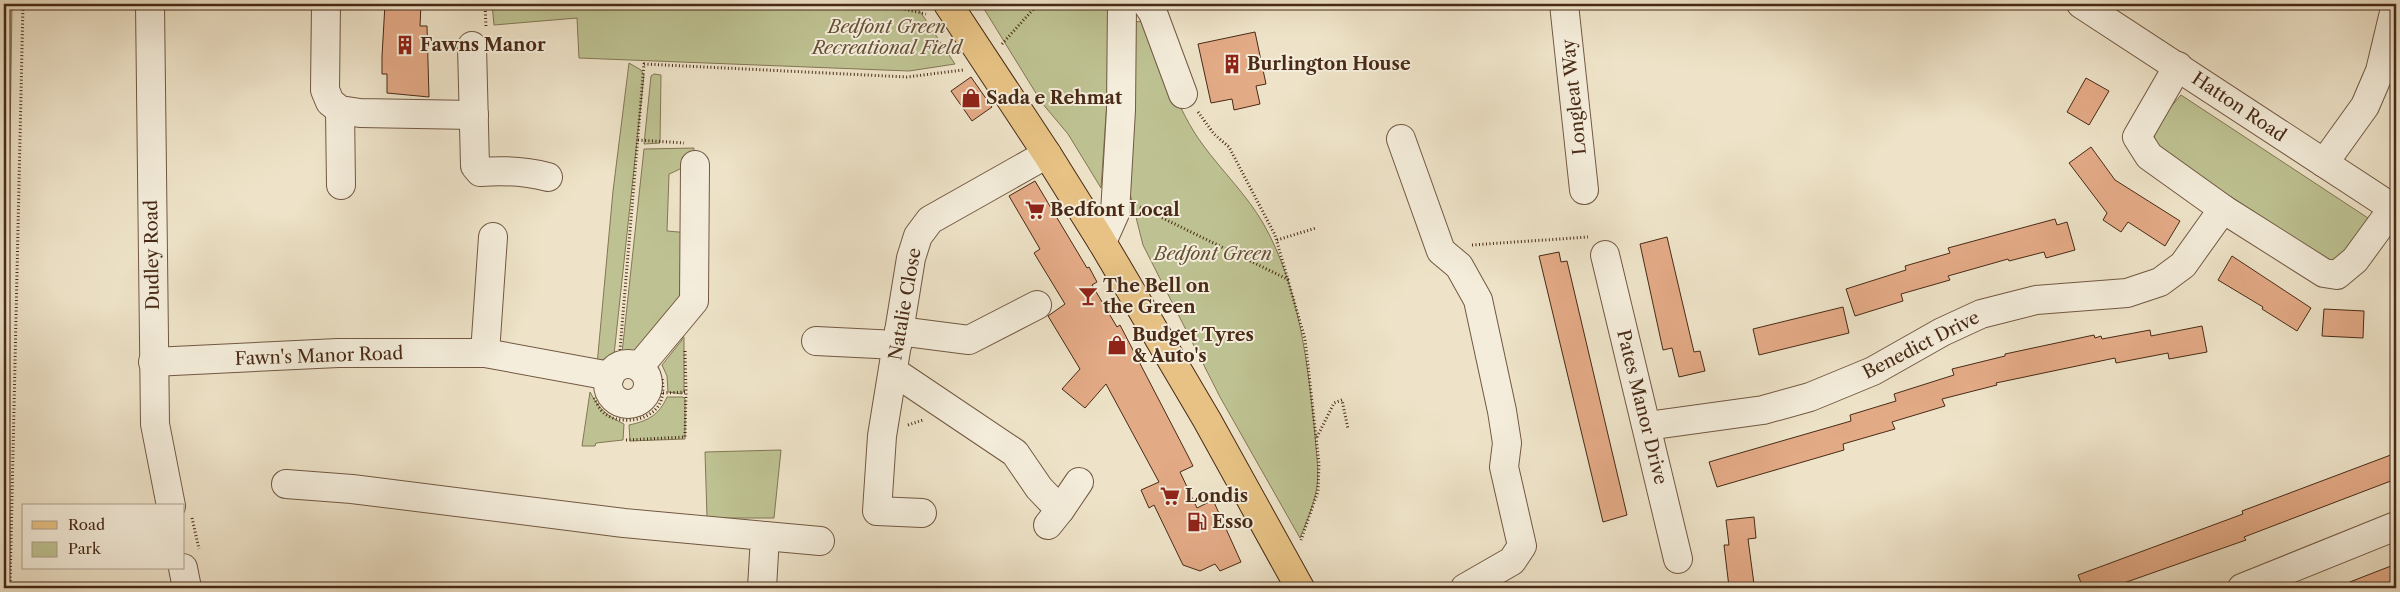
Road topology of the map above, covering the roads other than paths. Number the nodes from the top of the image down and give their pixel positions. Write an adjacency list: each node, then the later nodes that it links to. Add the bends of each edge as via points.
1 (150, 4): 31 (street, Dudley Road)
2 (326, 4): 13 (street, via 325,90 330,102)
3 (1122, 4): 25 (street, via 1121,110 1115,213)
4 (1147, 4): 12 (street, via 1154,12)
5 (1564, 4): 21 (street, Longleat Way)
6 (2081, 4): 10 (street, Hatton Road)
7 (2396, 4): 11 (street)
8 (941, 9): 16 (main road)
9 (472, 46): 14 (street)
10 (2178, 66): 17 (street, Hatton Road); 22 (street, via 2137,137 2149,156)
11 (2388, 72): 17 (street)
12 (1184, 94)
13 (340, 110): 14 (street); 20 (street)
14 (474, 115): 19 (street, via 475,166 480,172 526,172)
15 (1401, 139): 47 (street, via 1439,247 1459,266 1478,300 1502,412 1507,443 1504,467 1522,546 1512,561)
16 (1048, 154): 25 (main road); 29 (street, Natalie Close, via 930,220 918,236 911,258)
17 (2324, 163): 23 (street, Hatton Road)
18 (695, 165): 33 (street, via 694,301)
19 (548, 177)
20 (341, 185)
21 (1584, 190)
22 (2223, 209): 23 (street, via 2324,273 2337,275 2355,260); 34 (street, Benedict Drive, via 2183,265 2160,282 2127,294 2036,300 1980,314 1872,371 1810,397 1763,410)
23 (2394, 209)
24 (493, 237): 30 (street)
25 (1102, 242): 46 (main road, via 1207,420)
26 (1605, 255): 34 (street, Pates Manor Drive)
27 (1037, 305): 29 (street, via 969,340)
28 (816, 340): 29 (street)
29 (897, 349): 35 (street, via 1016,453 1054,518); 38 (street, Natalie Close, via 882,436 877,512)
30 (485, 353): 31 (street, Fawn's Manor Road, via 338,353); 32 (street, Fawn's Manor Road)
31 (153, 362): 37 (street, Dudley Road, via 155,424)
32 (612, 364): 33 (street); 33 (street, via 608,382 611,395 621,404 634,404 648,390 648,377)
33 (639, 367)
34 (1647, 426): 42 (street, Pates Manor Drive)
35 (1078, 482)
36 (286, 484): 40 (street)
37 (170, 504)
38 (922, 513)
39 (2396, 526): 48 (street)
40 (765, 536): 41 (street); 45 (street)
41 (820, 541)
42 (1678, 559)
43 (184, 570): 44 (street)
44 (188, 588)
45 (762, 588)
46 (1300, 588)
47 (1465, 588)
48 (2242, 588)

